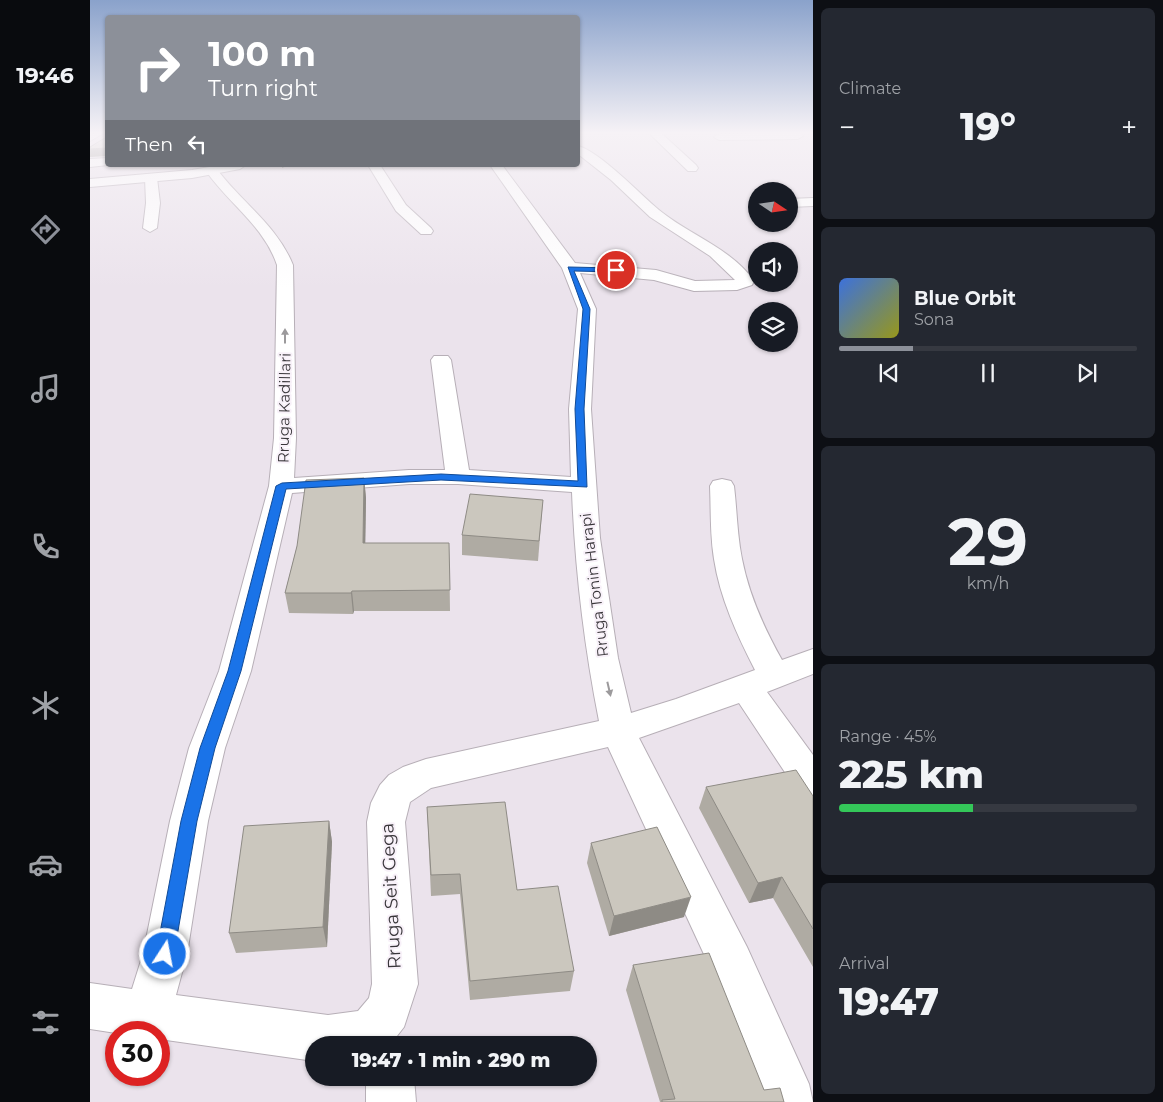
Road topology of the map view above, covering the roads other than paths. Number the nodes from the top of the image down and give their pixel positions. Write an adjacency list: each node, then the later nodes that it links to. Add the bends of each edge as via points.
1 (153, 184): 8 (street, via 154,203)
2 (221, 184): 14 (street, Rruga Kadillari, one-way to 2, via 285,265 282,254 250,212)
3 (386, 184): 9 (street, via 401,208)
4 (510, 184): 10 (street, Rruga Tonin Harapi)
5 (623, 184): 10 (street, via 655,214 714,253 746,281 737,285 694,286 646,273)
6 (813, 202): 7 (street)
7 (798, 203)
8 (150, 228)
9 (426, 231)
10 (570, 268): 13 (street, Rruga Tonin Harapi, via 587,309 580,409)
11 (441, 360): 12 (street)
12 (458, 477): 13 (street); 14 (street, via 409,477)
13 (583, 485): 18 (street, Rruga Tonin Harapi, one-way to 18, via 586,538 602,658)
14 (282, 486): 21 (street, Rruga Kadillari, via 237,662 207,748 189,821 165,954)
15 (722, 486): 17 (street, via 728,560 738,599 757,645)
16 (813, 661): 17 (street, Rruga Seit Gega)
17 (760, 681): 18 (street, Rruga Seit Gega); 19 (street)
18 (618, 731): 22 (street, Rruga Seit Gega, via 426,774 404,782 395,791 388,805 386,822 395,984); 25 (street, Rruga Tonin Harapi, via 731,963)
19 (813, 784)
20 (90, 1006): 21 (street, Rruga Seit Gega)
21 (146, 1014): 22 (street, Rruga Seit Gega, via 328,1039 351,1038 367,1032)
22 (384, 1033)
23 (390, 1086): 24 (street)
24 (391, 1102)
25 (791, 1102)

